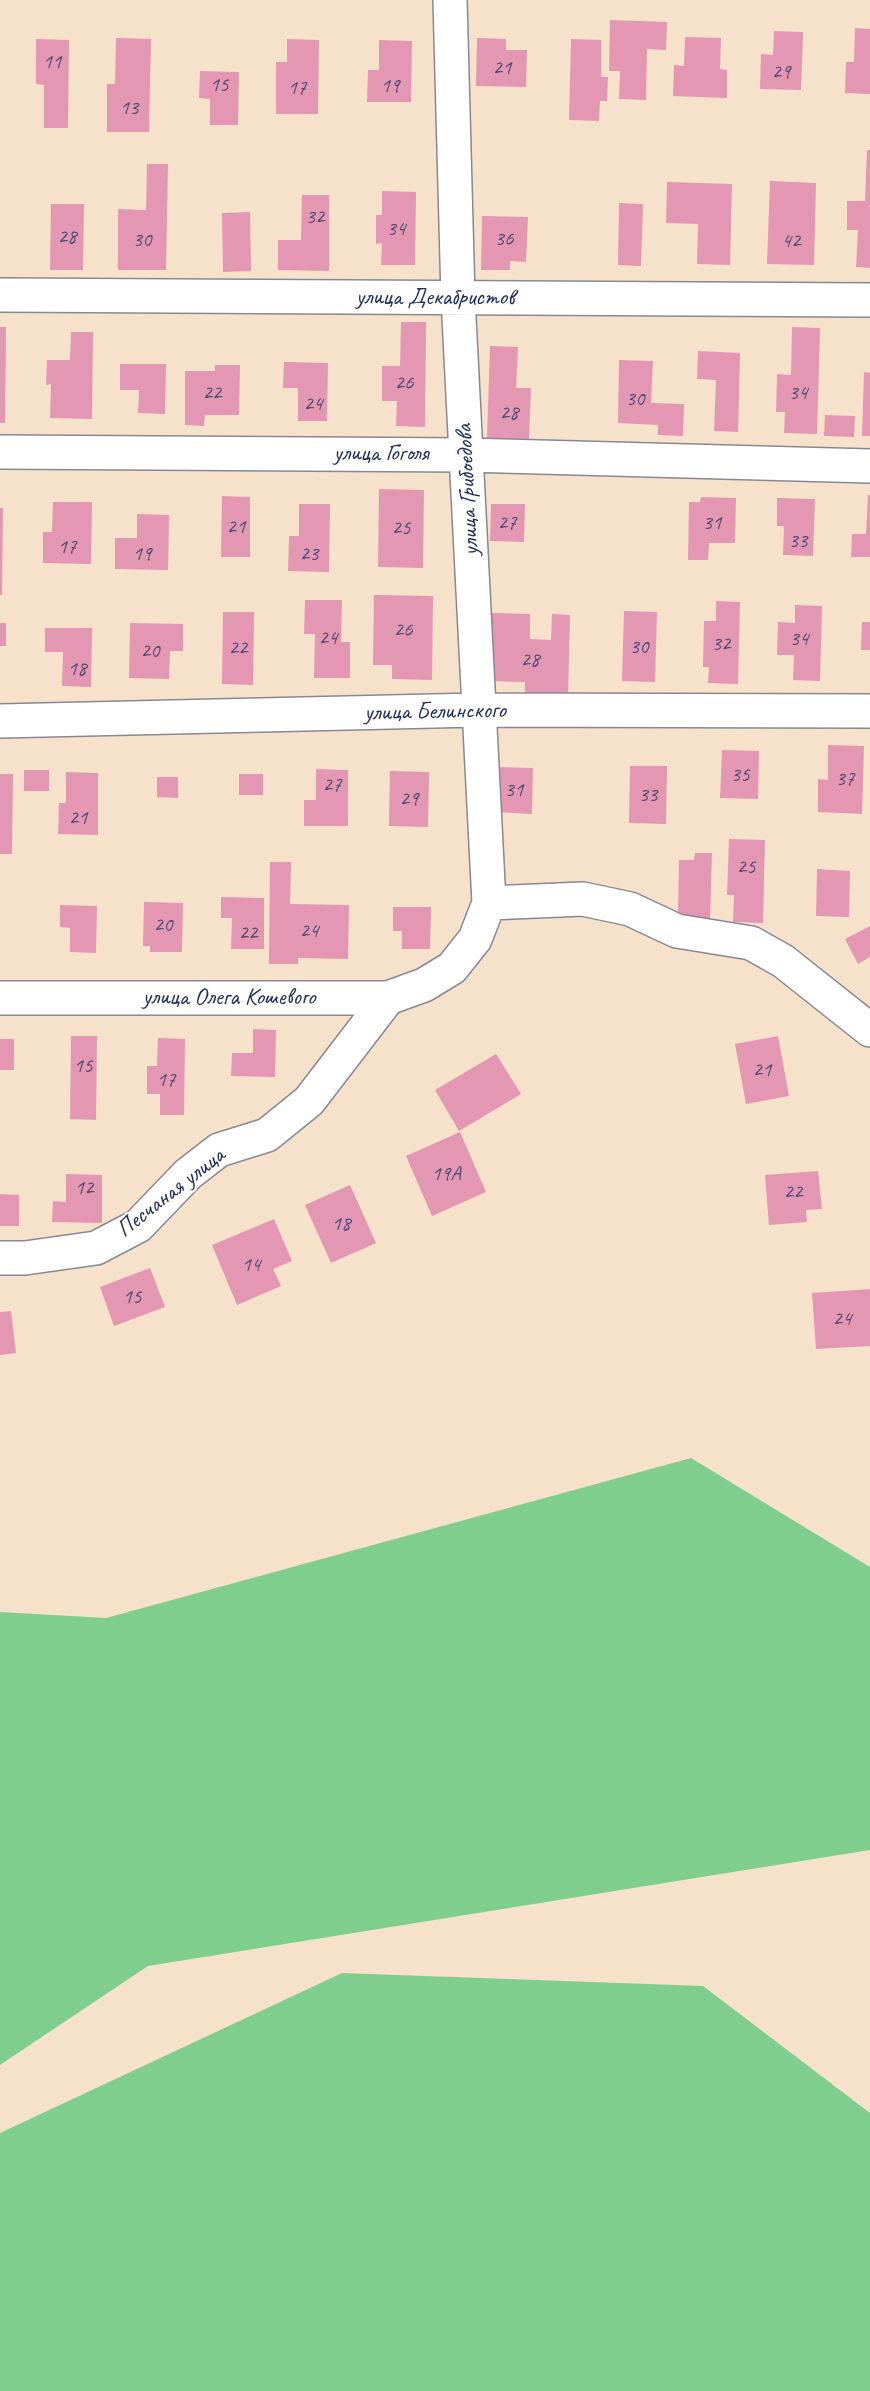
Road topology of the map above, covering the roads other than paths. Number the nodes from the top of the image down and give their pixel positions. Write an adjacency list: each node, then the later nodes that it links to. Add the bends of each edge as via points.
1 (450, 0): 3 (street, улица Грибоедова)
2 (0, 295): 3 (street, улица Декабристов)
3 (458, 298): 4 (street, улица Декабристов); 6 (street, улица Грибоедова)
4 (870, 300)
5 (0, 452): 6 (street, улица Гоголя)
6 (466, 455): 7 (street, улица Гоголя); 8 (street, улица Грибоедова)
7 (870, 466)
8 (477, 711): 9 (street, улица Белинского); 10 (street, улица Белинского); 11 (street, улица Грибоедова)
9 (870, 711)
10 (0, 721)
11 (489, 903): 12 (street, улица Грибоедова, via 475,939); 15 (street, via 583,899 630,909 677,931 752,943 783,961)
12 (452, 968): 14 (street, улица Олега Кошевого, via 424,985)
13 (0, 998): 14 (street, улица Олега Кошевого)
14 (388, 998): 16 (street, Песчаная улица, via 309,1101 267,1135 219,1150 188,1174 138,1226 96,1248)
15 (870, 1030)
16 (0, 1258)

